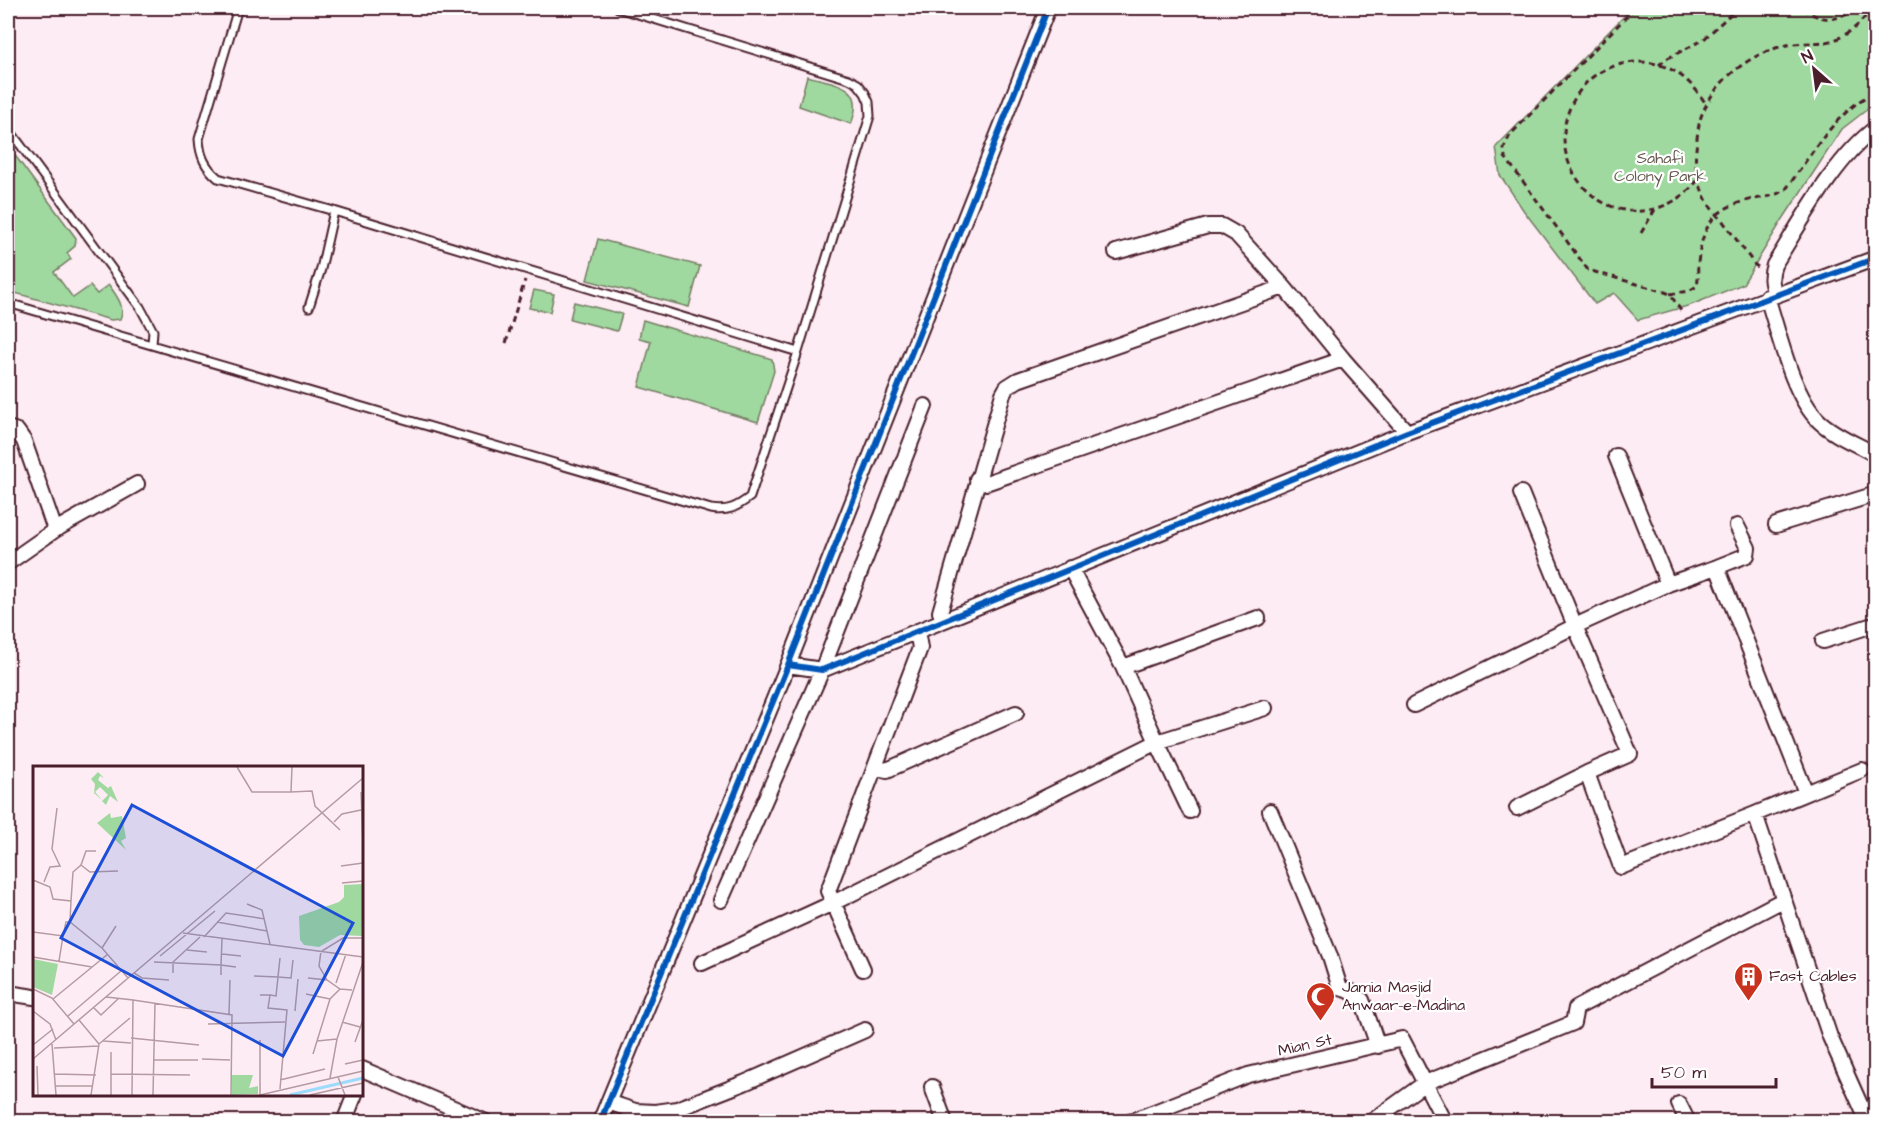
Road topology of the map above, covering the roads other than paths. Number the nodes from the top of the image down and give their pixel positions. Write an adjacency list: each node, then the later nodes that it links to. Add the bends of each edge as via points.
1 (238, 8): 6 (lane, via 199,139 207,169 218,178)
2 (618, 8): 14 (lane, via 849,79 865,93 870,116)
3 (1048, 8): 38 (street)
4 (8, 128): 13 (lane, via 140,307 153,331)
5 (1875, 128): 10 (street, via 1834,173 1774,265)
6 (334, 211): 12 (lane); 14 (lane)
7 (1116, 252): 9 (street, via 1208,226 1222,226 1236,234)
8 (1875, 258): 10 (street)
9 (1284, 287): 15 (street); 21 (street, via 1012,383 1003,394)
10 (1771, 295): 18 (street); 19 (street, via 1794,379 1808,409 1830,429)
11 (8, 303): 13 (lane)
12 (309, 307)
13 (152, 344): 14 (lane, via 723,511 750,496)
14 (798, 352)
15 (1342, 359): 18 (street); 21 (street, via 986,483)
16 (925, 406): 40 (street)
17 (8, 428): 27 (street, via 17,431 24,441)
18 (1407, 432): 30 (street)
19 (1875, 455)
20 (1616, 456): 31 (street)
21 (978, 479): 33 (street, via 940,612)
22 (137, 484): 27 (street)
23 (1521, 493): 35 (street)
24 (1875, 494): 25 (street)
25 (1776, 525)
26 (1737, 526): 29 (street, via 1747,555)
27 (55, 530): 28 (street)
28 (8, 563)
29 (1717, 567): 31 (street); 48 (street)
30 (1070, 568): 33 (street); 39 (street)
31 (1668, 584): 35 (street)
32 (1258, 618): 39 (street)
33 (943, 620): 36 (street)
34 (1875, 624): 37 (street)
35 (1575, 626): 41 (street); 47 (street, via 1630,754)
36 (917, 631): 40 (street); 45 (street, via 920,648)
37 (1823, 641)
38 (788, 665): 40 (street); 66 (street)
39 (1123, 667): 44 (street)
40 (822, 670): 53 (street)
41 (1414, 705)
42 (1265, 708): 44 (street)
43 (1016, 713): 45 (street, via 887,770)
44 (1157, 742): 50 (street); 55 (street)
45 (876, 768): 55 (street, via 828,891)
46 (1862, 770): 48 (street)
47 (1587, 773): 49 (street); 52 (street, via 1621,867)
48 (1806, 793): 52 (street)
49 (1517, 808)
50 (1190, 811)
51 (1270, 811): 61 (street, via 1340,988 1362,1000)
52 (1755, 814): 54 (street)
53 (721, 900)
54 (1783, 900): 63 (street, via 1576,1008 1573,1023); 76 (street, via 1830,1037)
55 (833, 903): 56 (street); 57 (street)
56 (702, 963)
57 (863, 969)
58 (8, 993): 59 (street)
59 (33, 997)
60 (865, 1030): 66 (street, via 677,1109 635,1111)
61 (1378, 1046): 63 (street, Mian St, via 1402,1039); 72 (street, Mian St, via 1248,1075)
62 (363, 1073): 69 (street)
63 (1425, 1083): 73 (street); 74 (street, Mian St)
64 (932, 1087): 71 (street)
65 (355, 1096): 68 (street)
66 (608, 1102): 70 (street)
67 (1679, 1104): 75 (street)
68 (344, 1122)
69 (486, 1122)
70 (600, 1122)
71 (945, 1122)
72 (1129, 1122)
73 (1371, 1122)
74 (1445, 1122)
75 (1688, 1122)
76 (1868, 1122)

